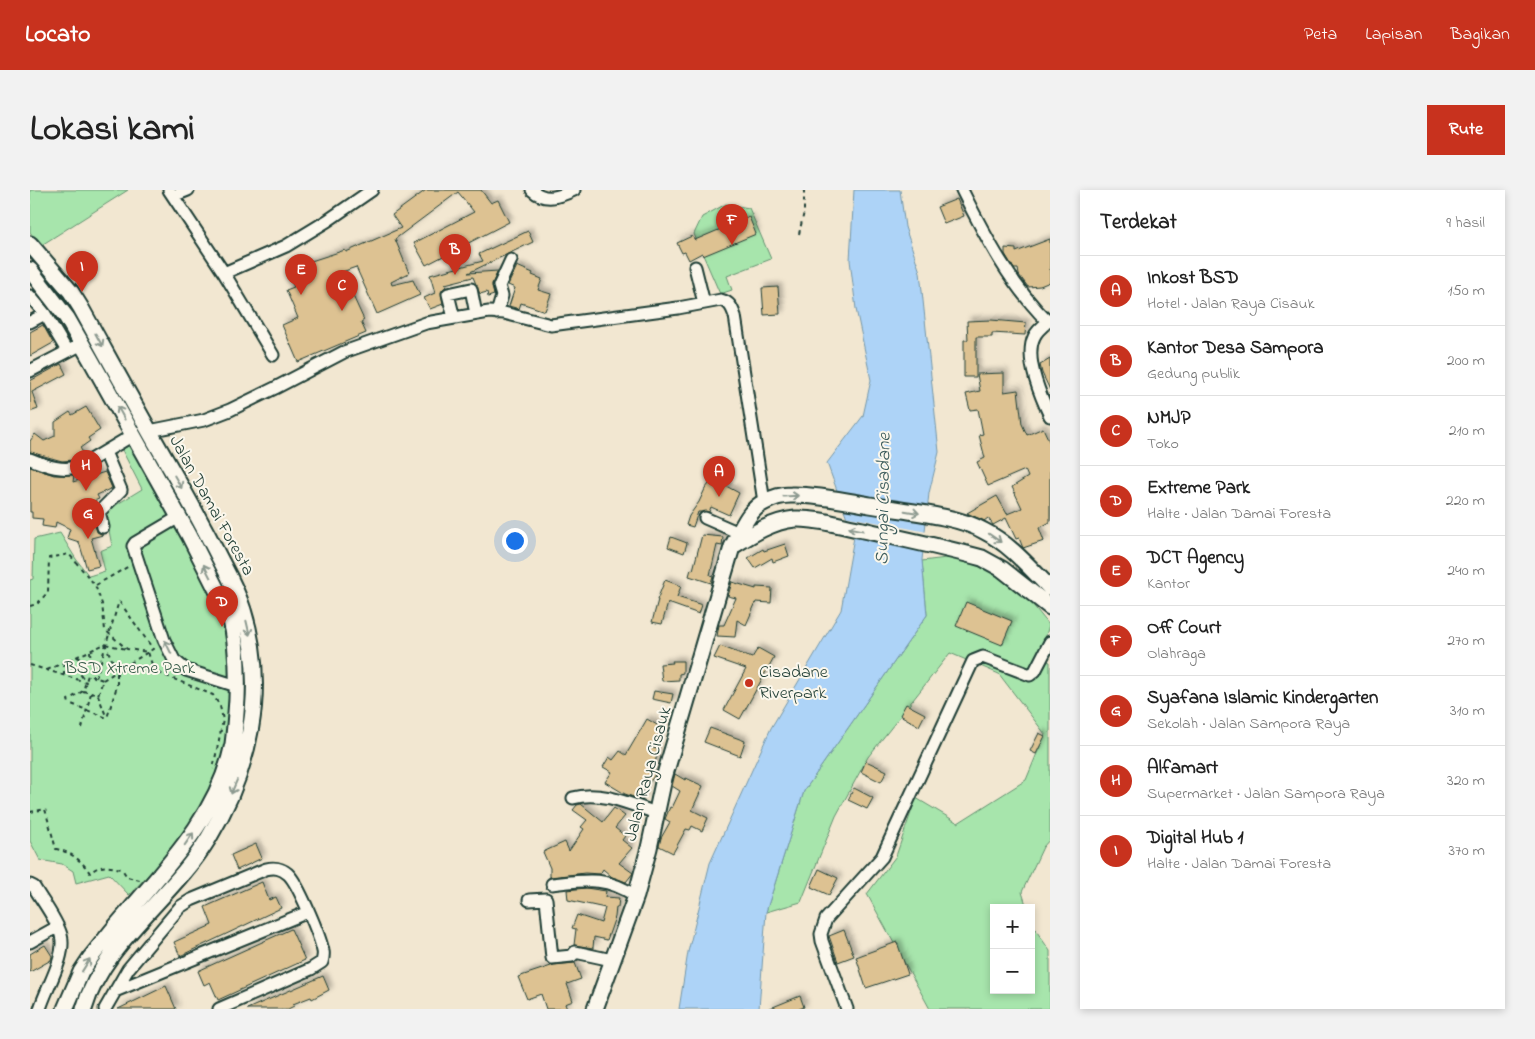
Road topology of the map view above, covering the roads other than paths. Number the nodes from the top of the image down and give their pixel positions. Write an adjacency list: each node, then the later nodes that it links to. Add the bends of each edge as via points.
1 (188, 190): 6 (street)
2 (372, 190): 11 (street, via 286,246)
3 (532, 190): 4 (street, via 538,195 553,198)
4 (574, 190)
5 (962, 190): 20 (street, via 998,258 1028,302)
6 (171, 193): 11 (street)
7 (30, 244): 14 (main road, Jalan Damai Foresta)
8 (511, 260): 15 (street, via 499,286 502,296)
9 (695, 267): 13 (street)
10 (30, 270): 18 (main road, Jalan Damai Foresta)
11 (224, 273): 24 (street)
12 (30, 296): 16 (street)
13 (704, 303): 15 (street, via 551,325); 31 (street, via 722,300 732,307)
14 (81, 308): 18 (main road); 27 (main road, Jalan Damai Foresta, one-way to 27)
15 (498, 313): 17 (street)
16 (44, 314): 21 (street); 23 (street)
17 (476, 314): 19 (street); 19 (street, via 471,289 448,294)
18 (67, 318): 22 (main road, Jalan Damai Foresta)
19 (454, 318): 27 (street, via 412,328 344,352 204,420)
20 (1049, 321): 26 (street, via 1034,338 1031,357)
21 (30, 322)
22 (82, 344): 23 (street); 28 (main road, Jalan Damai Foresta, one-way to 22)
23 (67, 352): 25 (street)
24 (273, 355)
25 (30, 370)
26 (1050, 416)
27 (149, 431): 35 (main road, Jalan Damai Foresta, one-way to 35)
28 (133, 435): 29 (street); 32 (main road, Jalan Damai Foresta)
29 (105, 452): 30 (street, via 81,466 67,469 50,467); 34 (street, via 121,490 99,512)
30 (30, 459)
31 (764, 502): 36 (main road, Jalan Raya Cisauk, via 753,512); 38 (main road, one-way to 38, via 790,494 950,519 984,530 1000,541)
32 (179, 517): 37 (main road, Jalan Damai Foresta); 41 (street, one-way to 32, via 186,670 174,660 164,640 133,546)
33 (705, 518): 36 (street)
34 (103, 527)
35 (205, 528): 37 (main road); 56 (main road, Jalan Damai Foresta, one-way to 56, via 237,592 252,645 254,711 243,766 203,847 105,965)
36 (744, 534): 39 (main road, Jalan Raya Cisauk, one-way to 36, via 1002,569 982,558 955,551 807,519 777,522); 43 (main road, Jalan Raya Cisauk, via 732,547)
37 (189, 535): 41 (main road, Jalan Damai Foresta, one-way to 37, via 235,639 230,616)
38 (1050, 588)
39 (1050, 607)
40 (1050, 642): 60 (street, via 1030,675 983,657 973,661 882,857 826,919 822,941)
41 (237, 686): 55 (main road, Jalan Damai Foresta, one-way to 41, via 91,956 186,844 210,804 232,746)
42 (573, 798): 43 (street, via 592,795)
43 (656, 812): 46 (main road, Jalan Raya Cisauk)
44 (552, 884): 46 (street, via 599,880 620,886)
45 (30, 885): 49 (street)
46 (636, 896): 51 (main road, Jalan Raya Cisauk)
47 (529, 900): 51 (street, via 546,899 552,958 572,956 575,952)
48 (308, 912): 52 (street); 52 (street, via 293,880 283,870 266,869 191,900 172,915 128,969); 58 (street, via 324,952 322,962)
49 (58, 927): 50 (street); 53 (street, via 62,946)
50 (30, 942)
51 (612, 960): 59 (main road, Jalan Raya Cisauk)
52 (116, 991): 57 (street)
53 (41, 1004): 54 (street)
54 (30, 1009)
55 (65, 1009)
56 (84, 1009)
57 (105, 1009)
58 (219, 1009)
59 (595, 1009)
60 (847, 1009)

